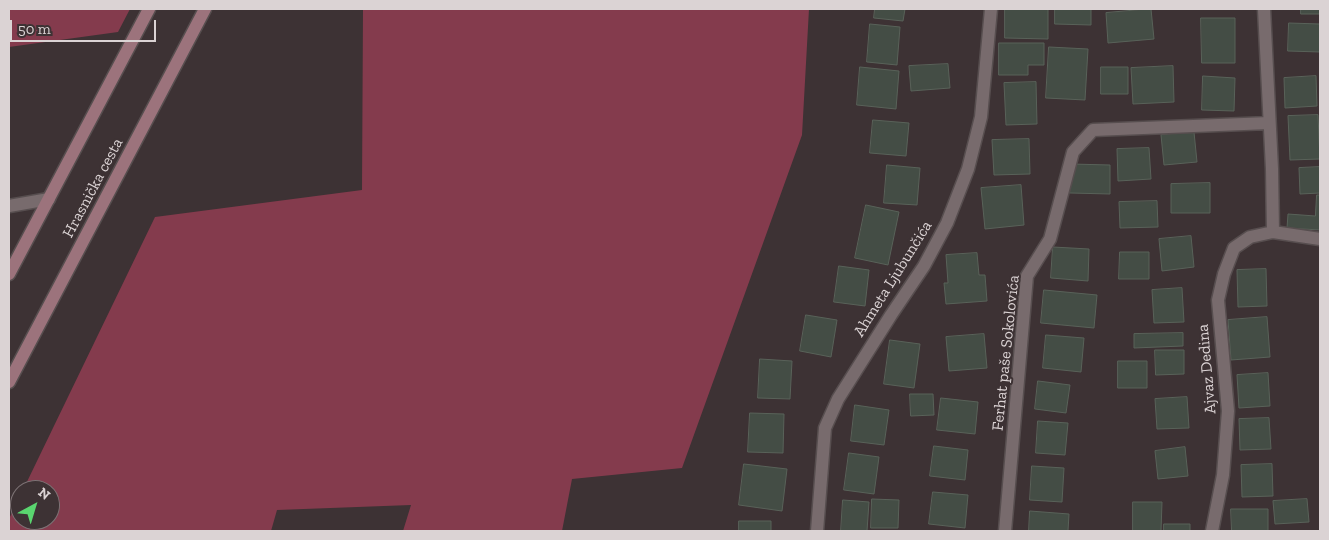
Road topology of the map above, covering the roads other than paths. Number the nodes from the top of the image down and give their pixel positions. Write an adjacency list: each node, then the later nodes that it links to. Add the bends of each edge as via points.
1 (149, 9): 6 (main road)
2 (205, 9): 11 (main road, Hrasnička cesta)
3 (991, 9): 12 (street, Ahmeta Ljubunčića, via 981,117 968,169 948,223 838,399 825,428)
4 (1262, 10): 5 (street)
5 (1269, 122): 8 (street); 13 (street, Ferhat paše Sokolovića, via 1093,130 1073,152 1050,239 1027,276)
6 (49, 199): 7 (street); 10 (main road)
7 (9, 206)
8 (1273, 232): 9 (street, Ajvaz Dedina); 14 (street, Ajvaz Dedina, via 1250,237 1234,248 1218,300 1228,411 1223,475)
9 (1320, 238)
10 (9, 274)
11 (9, 382)
12 (817, 531)
13 (1005, 531)
14 (1212, 531)

